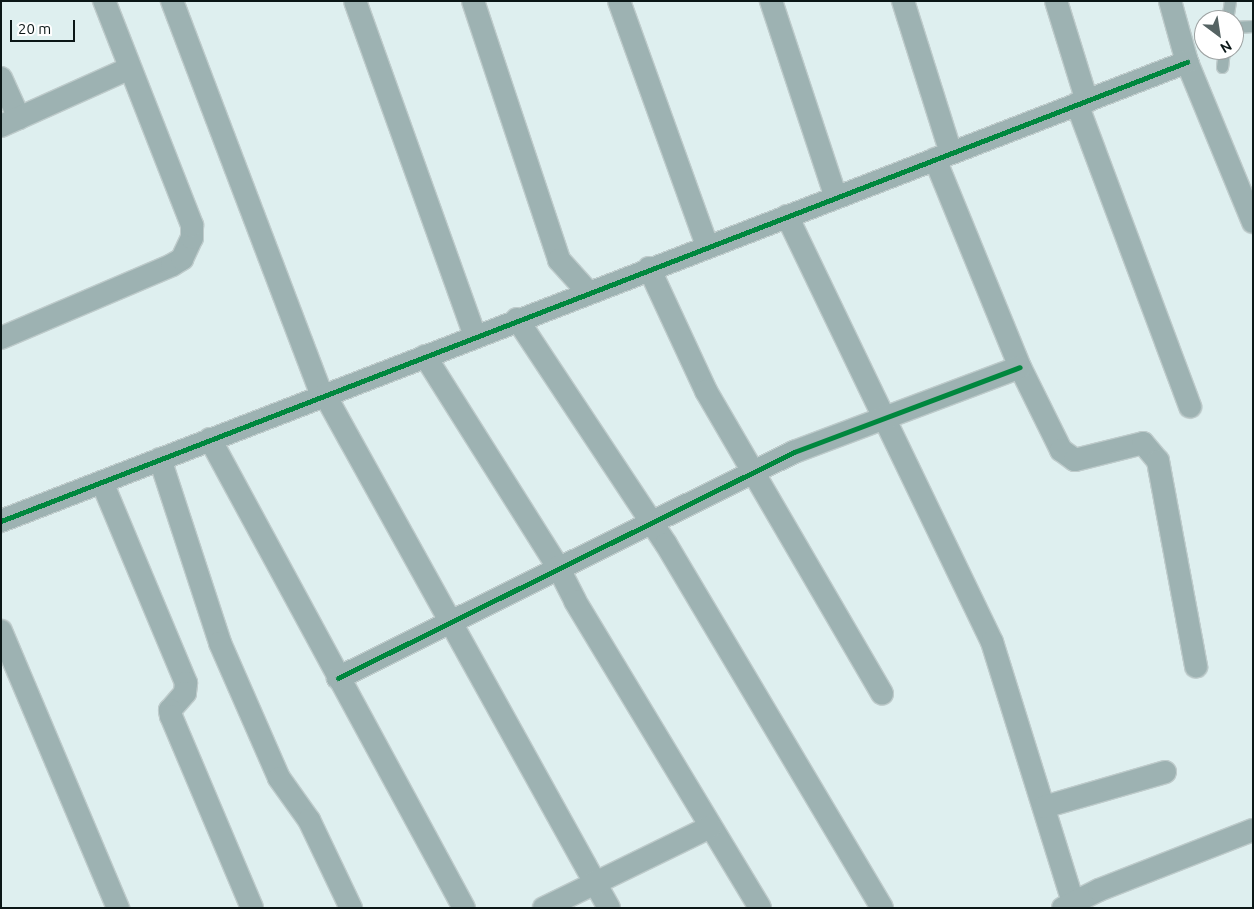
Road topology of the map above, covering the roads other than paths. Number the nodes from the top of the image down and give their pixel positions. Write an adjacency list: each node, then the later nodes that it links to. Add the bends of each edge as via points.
1 (104, 1): 13 (street)
2 (172, 1): 29 (street)
3 (355, 1): 25 (street)
4 (473, 1): 23 (street, via 559,260)
5 (620, 1): 21 (street)
6 (772, 1): 18 (street)
7 (903, 1): 17 (street)
8 (1056, 1): 15 (street)
9 (1170, 1): 11 (street)
10 (1223, 60): 12 (lane)
11 (1187, 62): 15 (street); 20 (street)
12 (1222, 67)
13 (130, 68): 16 (street); 26 (street, via 192,225 188,250 172,265)
14 (1, 78): 16 (street)
15 (1082, 103): 17 (street); 30 (street)
16 (10, 122)
17 (943, 156): 18 (street); 28 (street)
18 (836, 197): 19 (street)
19 (787, 216): 21 (street); 31 (street)
20 (1253, 222)
21 (707, 246): 22 (street)
22 (649, 268): 23 (street); 34 (street, via 706,391)
23 (588, 292): 24 (street)
24 (517, 320): 25 (street); 37 (street)
25 (475, 336): 27 (street)
26 (1, 338)
27 (425, 356): 29 (street); 38 (street)
28 (1020, 366): 31 (street); 41 (street, via 1067,457 1075,460 1132,444 1143,444 1158,461)
29 (324, 395): 32 (street); 39 (street)
30 (1190, 407)
31 (886, 420): 34 (street, via 809,446); 45 (street, via 992,642)
32 (210, 439): 33 (street); 42 (street)
33 (160, 459): 35 (street); 52 (street, via 220,643 279,778 309,820)
34 (755, 471): 37 (street); 43 (street)
35 (102, 482): 36 (street); 51 (street, via 186,683 185,693 170,710 170,716)
36 (1, 521)
37 (650, 521): 38 (street); 57 (street)
38 (558, 567): 39 (street); 46 (street)
39 (450, 623): 42 (street); 48 (street)
40 (1, 631): 50 (street)
41 (1196, 667)
42 (338, 678): 53 (street)
43 (882, 694)
44 (1165, 772): 45 (street)
45 (1044, 807): 49 (street)
46 (710, 827): 48 (street); 56 (street)
47 (1253, 830): 49 (street)
48 (595, 883): 54 (street); 55 (street)
49 (1068, 905)
50 (118, 908)
51 (252, 908)
52 (351, 908)
53 (464, 908)
54 (544, 908)
55 (608, 908)
56 (760, 908)
57 (882, 908)

